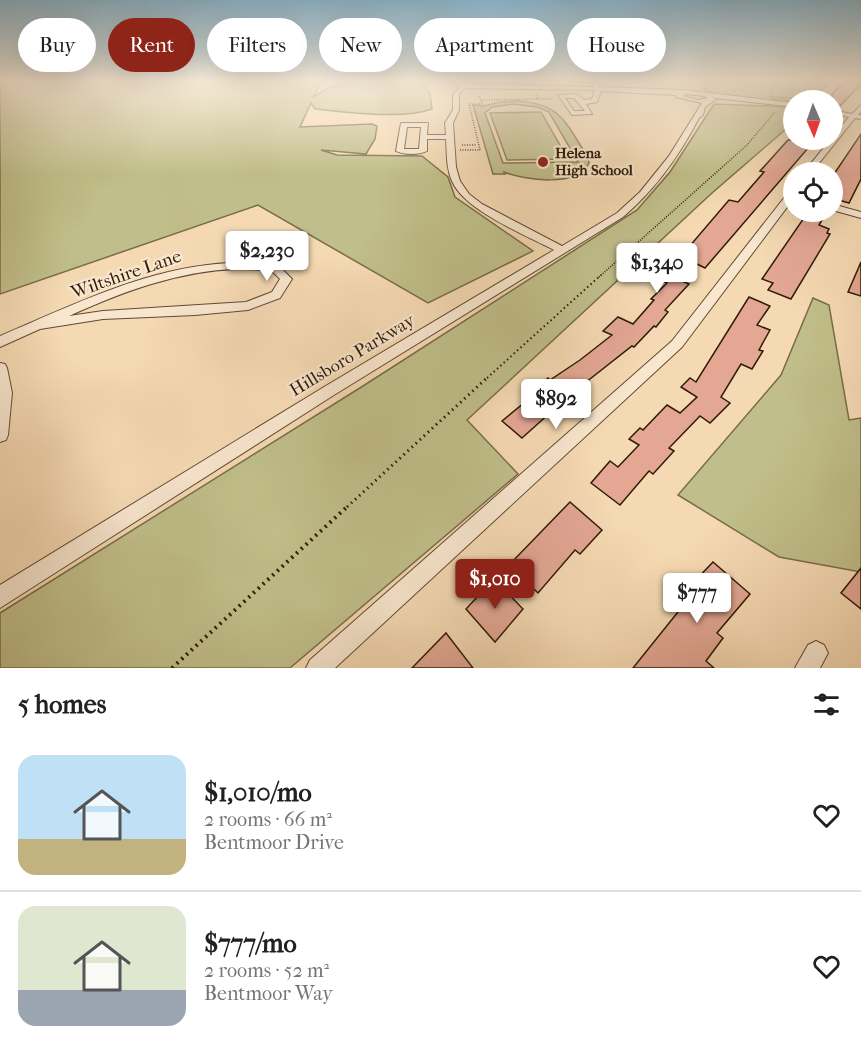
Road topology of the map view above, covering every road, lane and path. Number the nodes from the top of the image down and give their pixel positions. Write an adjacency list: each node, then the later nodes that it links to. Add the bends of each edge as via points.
1 (455, 112): 10 (street, via 448,123)
2 (470, 112): 11 (path)
3 (695, 112): 7 (street)
4 (701, 112): 7 (street, Hillsboro Parkway)
5 (774, 112): 22 (path, via 747,145)
6 (843, 114): 8 (street)
7 (696, 117): 16 (street, Hillsboro Parkway, via 677,152 641,199)
8 (858, 117): 12 (street)
9 (423, 137): 9 (street, via 423,151 400,151 404,125 425,124); 10 (street)
10 (450, 144): 11 (path); 11 (path, via 480,150); 16 (street, via 456,181 465,196)
11 (478, 145)
12 (817, 162)
13 (783, 206): 23 (street, via 677,344)
14 (843, 210): 15 (street)
15 (861, 215)
16 (560, 249): 21 (street, Hillsboro Parkway)
17 (40, 325): 17 (street, Wiltshire Lane, via 145,283 196,270 274,267 286,279 276,295 248,306 103,315); 18 (street, Wiltshire Lane)
18 (0, 342)
19 (0, 368): 20 (street, via 4,380)
20 (0, 435)
21 (0, 597)
22 (172, 668)
23 (318, 668)

